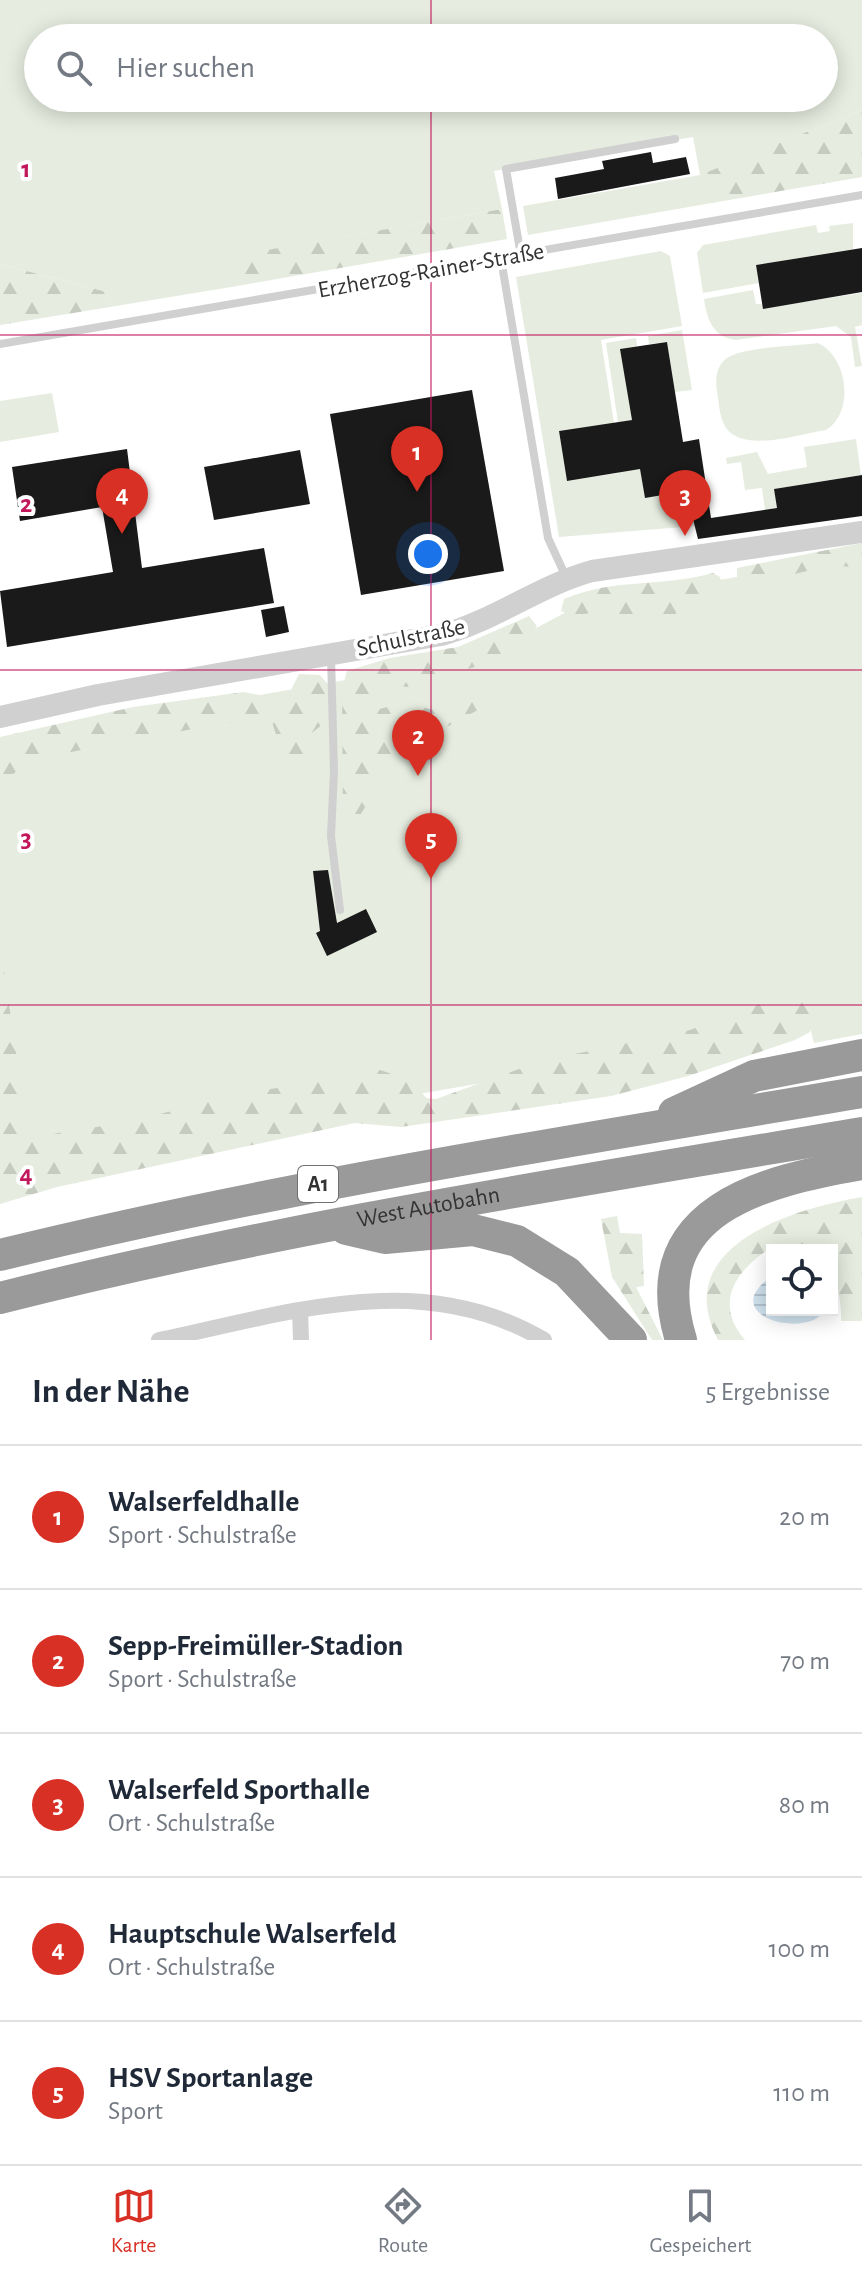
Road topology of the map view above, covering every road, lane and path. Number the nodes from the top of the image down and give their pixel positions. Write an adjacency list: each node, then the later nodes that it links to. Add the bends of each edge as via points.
1 (675, 139): 3 (lane, via 506,169)
2 (862, 195): 3 (lane, Erzherzog-Rainer-Straße)
3 (521, 256): 4 (lane, Erzherzog-Rainer-Straße)
4 (501, 259): 5 (lane, Erzherzog-Rainer-Straße); 7 (lane, via 548,538)
5 (0, 344)
6 (862, 532): 7 (street, Schulstraße)
7 (567, 578): 8 (street, Schulstraße, via 459,630)
8 (331, 655): 9 (street, Schulstraße); 10 (lane, via 331,836)
9 (0, 717)
10 (340, 910)
11 (862, 1055): 13 (highway, via 754,1076)
12 (862, 1092): 13 (highway, West Autobahn / A1)
13 (639, 1130): 17 (highway, West Autobahn / A1, via 344,1179)
14 (862, 1133): 16 (highway, West Autobahn / A1)
15 (862, 1164): 24 (highway, via 761,1186 715,1211 696,1231 673,1282 673,1314)
16 (331, 1226): 18 (highway, West Autobahn / A1); 23 (highway, via 385,1238 473,1230 517,1241 567,1272)
17 (0, 1255)
18 (0, 1298)
19 (300, 1310): 20 (street); 21 (street); 22 (street, via 358,1302 440,1301 517,1324)
20 (159, 1340)
21 (301, 1340)
22 (544, 1340)
23 (631, 1340)
24 (681, 1340)

